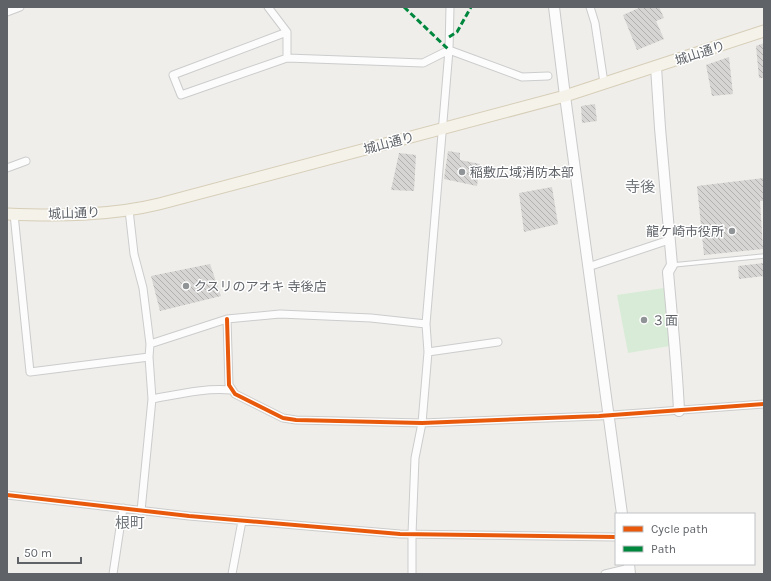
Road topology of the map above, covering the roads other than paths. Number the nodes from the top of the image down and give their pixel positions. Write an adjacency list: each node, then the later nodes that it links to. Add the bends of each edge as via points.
1 (20, 7): 6 (street)
2 (268, 7): 7 (street)
3 (450, 7): 9 (street)
4 (554, 7): 14 (street)
5 (590, 7): 13 (street, via 595,23)
6 (7, 12)
7 (287, 32): 10 (street); 10 (street, via 173,75 181,95)
8 (764, 32): 11 (main road, 城山通り)
9 (449, 50): 10 (street, via 423,63); 12 (street, via 522,77); 15 (street)
10 (287, 58)
11 (656, 67): 13 (main road, 城山通り); 20 (street)
12 (548, 76)
13 (604, 83): 14 (main road, 城山通り)
14 (565, 96): 15 (main road, 城山通り); 23 (street)
15 (442, 129): 18 (main road, 城山通り); 25 (street)
16 (26, 162): 17 (street)
17 (7, 168)
18 (128, 210): 19 (main road, 城山通り, via 77,214); 27 (street, via 134,254 143,288)
19 (11, 214): 29 (street, via 30,372)
20 (670, 240): 22 (street); 23 (street)
21 (764, 256): 22 (lane)
22 (672, 265): 33 (street, via 668,272)
23 (588, 267): 34 (street)
24 (227, 319): 25 (street, via 280,314 371,318); 27 (street); 30 (street)
25 (426, 324): 28 (street)
26 (498, 342): 28 (street)
27 (150, 344): 29 (street)
28 (428, 352): 35 (street)
29 (149, 357): 31 (street)
30 (231, 390): 31 (street, via 202,390); 35 (street, via 283,418)
31 (152, 399): 38 (street)
32 (764, 404): 33 (street)
33 (680, 411): 34 (street)
34 (609, 415): 35 (street); 39 (street)
35 (422, 423): 41 (street, via 415,458)
36 (7, 495): 37 (street)
37 (123, 508): 38 (street); 44 (street)
38 (141, 511): 40 (street)
39 (622, 513)
40 (242, 521): 41 (street); 45 (street)
41 (412, 534): 42 (street); 46 (street)
42 (615, 537)
43 (630, 569): 47 (street)
44 (113, 574)
45 (232, 574)
46 (412, 574)
47 (604, 574)

